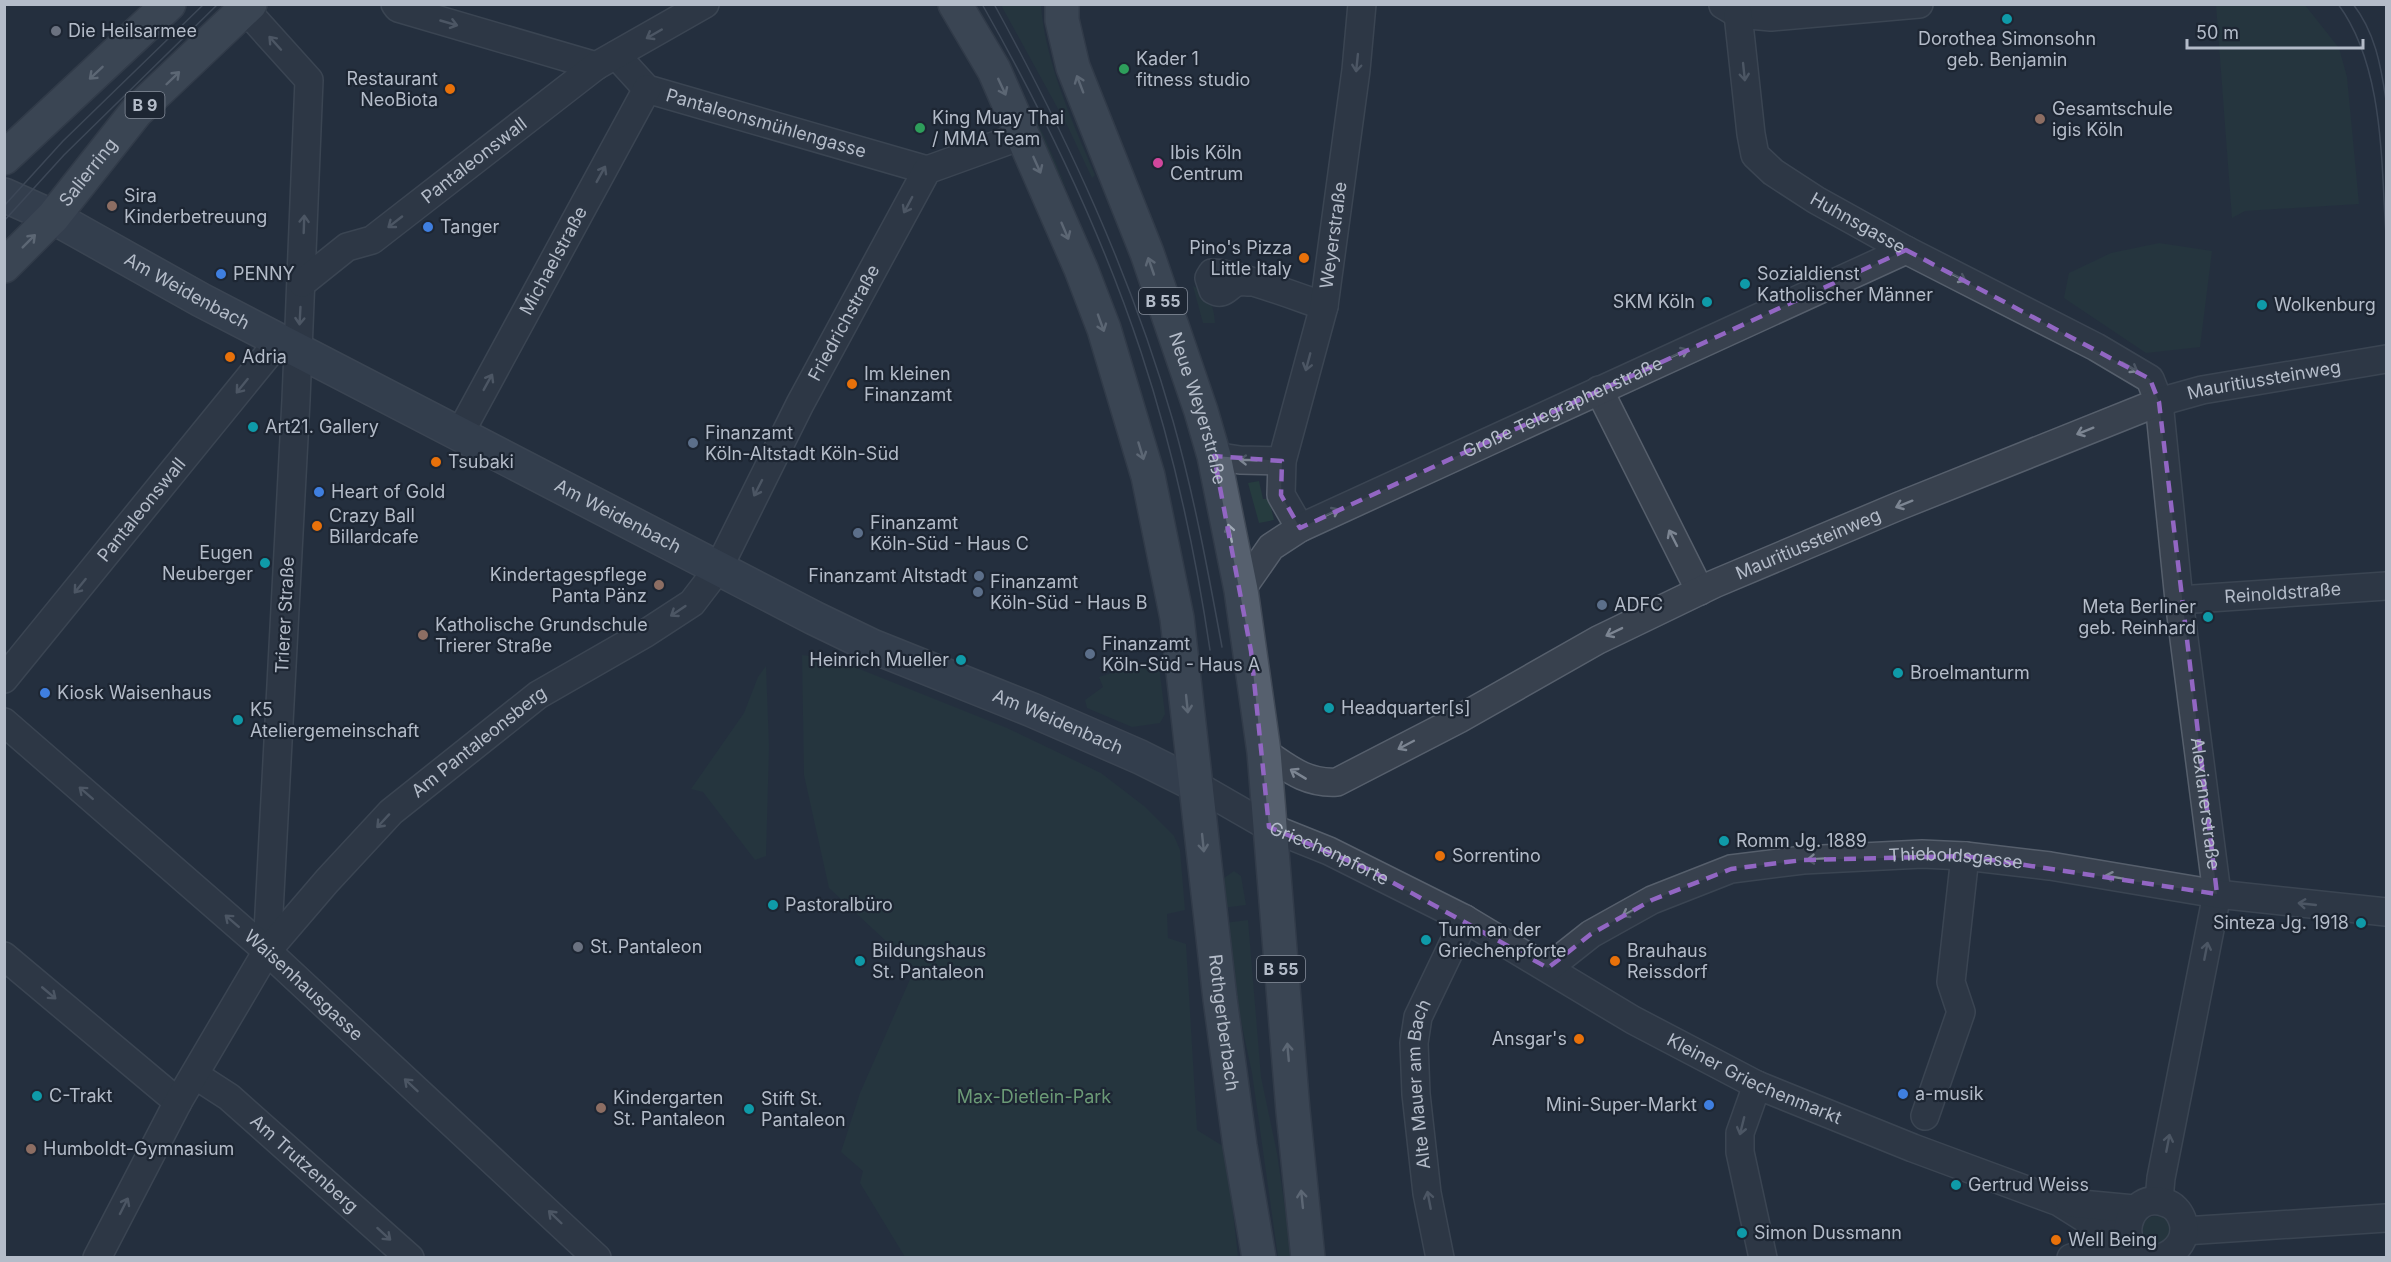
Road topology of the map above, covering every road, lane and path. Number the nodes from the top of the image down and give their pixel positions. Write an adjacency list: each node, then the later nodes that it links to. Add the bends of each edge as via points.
1 (169, 4): 13 (main road, one-way to 13)
2 (394, 4): 10 (street, one-way to 10)
3 (705, 4): 10 (street, Pantaleonswall, one-way to 10)
4 (955, 4): 12 (main road, one-way to 12, via 994,70)
5 (1362, 4): 21 (street, Weyerstraße, one-way to 21)
6 (1919, 4): 8 (street, via 1771,17)
7 (248, 7): 16 (main road, Salierring / B 9, one-way to 7, via 136,112); 20 (street, one-way to 7, via 309,80)
8 (1730, 9): 17 (street, Huhnsgasse, one-way to 17, via 1755,155 1816,200)
9 (1064, 10): 27 (main road, Neue Weyerstraße / B 55, one-way to 9, via 1147,253 1073,67)
10 (606, 61): 11 (street, Pantaleonsmühlengasse); 20 (street, Pantaleonswall, one-way to 20, via 372,240 347,247)
11 (647, 89): 14 (street, Pantaleonsmühlengasse); 26 (street, Michaelstraße, one-way to 11)
12 (1024, 135): 14 (street); 38 (main road, one-way to 38, via 1104,329 1149,476 1176,618)
13 (4, 158)
14 (927, 170): 30 (street, Friedrichstraße, one-way to 30, via 800,404)
15 (4, 195): 16 (street, Am Weidenbach)
16 (53, 217): 18 (main road, Salierring / B 9, one-way to 16); 22 (street, Am Weidenbach)
17 (1906, 250): 24 (street, Große Telegraphenstraße, one-way to 17); 25 (street, Huhnsgasse, one-way to 25, via 2096,347 2150,379)
18 (4, 266)
19 (1249, 282): 21 (street)
20 (302, 283): 22 (street, one-way to 22)
21 (1324, 306): 28 (street, Weyerstraße, one-way to 28)
22 (289, 346): 26 (street, Am Weidenbach); 35 (street, Pantaleonswall, one-way to 35); 44 (street, Trierer Straße)
23 (2386, 359): 25 (street, Mauritiussteinweg, via 2202,390)
24 (1599, 390): 29 (street, Große Telegraphenstraße, one-way to 24); 33 (street, one-way to 24)
25 (2159, 402): 33 (street, Mauritiussteinweg, one-way to 33); 34 (street, Alexianerstraße)
26 (460, 433): 30 (street, Am Weidenbach)
27 (1214, 456): 28 (street, one-way to 27); 32 (main road, Neue Weyerstraße / B 55, one-way to 27)
28 (1282, 461): 29 (street, Weyerstraße, via 1281,495)
29 (1300, 528): 32 (street, Große Telegraphenstraße, via 1270,547)
30 (718, 569): 38 (street, Am Weidenbach, via 872,646 1041,714); 44 (street, Am Pantaleonsberg, one-way to 44, via 692,603 538,695 391,812)
31 (2386, 586): 34 (street, Reinoldstraße)
32 (1241, 590): 37 (main road, Neue Weyerstraße / B 55)
33 (1700, 591): 37 (street, Mauritiussteinweg, one-way to 37, via 1598,640 1459,719 1336,782 1307,780)
34 (2179, 600): 41 (street, Alexianerstraße)
35 (4, 679)
36 (4, 722): 44 (street, Waisenhausgasse, one-way to 36)
37 (1264, 752): 39 (main road, Neue Weyerstraße / B 55)
38 (1196, 785): 39 (street, Griechenpforte); 58 (main road, Rothgerberbach, one-way to 58, via 1240,1146)
39 (1269, 827): 43 (street, Griechenpforte, via 1329,851); 59 (main road, B 55, one-way to 39)
40 (1965, 856): 41 (street, Thieboldsgasse, one-way to 40); 46 (street, Thieboldsgasse, one-way to 46, via 1922,854 1803,860 1731,869 1652,900 1591,934); 50 (street, via 1951,982 1961,1012)
41 (2217, 894): 42 (street, Thieboldsgasse, one-way to 41); 51 (street, Alexianerstraße, one-way to 41)
42 (2386, 912)
43 (1465, 919): 46 (street, Kleiner Griechenmarkt); 60 (street, Alte Mauer am Bach, one-way to 43, via 1427,1194 1414,1043 1418,1017)
44 (267, 951): 47 (street, Am Pantaleonsberg); 57 (street, Waisenhausgasse, one-way to 44)
45 (4, 956): 49 (street, one-way to 49)
46 (1548, 968): 48 (street, Kleiner Griechenmarkt, via 1633,1020)
47 (195, 1075): 49 (street, Am Pantaleonsberg); 56 (street, Am Trutzenberg, one-way to 56, via 229,1097)
48 (1757, 1085): 53 (street, Kleiner Griechenmarkt, via 2059,1202 2094,1224); 61 (street, one-way to 61, via 1740,1133 1740,1152)
49 (178, 1102): 55 (street, Am Pantaleonsberg, one-way to 49)
50 (1925, 1116)
51 (2159, 1200): 53 (street, via 2142,1204); 54 (street, via 2178,1211)
52 (2386, 1218): 54 (street)
53 (2130, 1227): 62 (street); 63 (street, via 2140,1254)
54 (2184, 1231): 63 (street, via 2179,1246)
55 (97, 1257)
56 (410, 1257)
57 (597, 1257)
58 (1259, 1257)
59 (1308, 1257)
60 (1440, 1257)
61 (1763, 1257)
62 (2071, 1257)
63 (2162, 1257)

